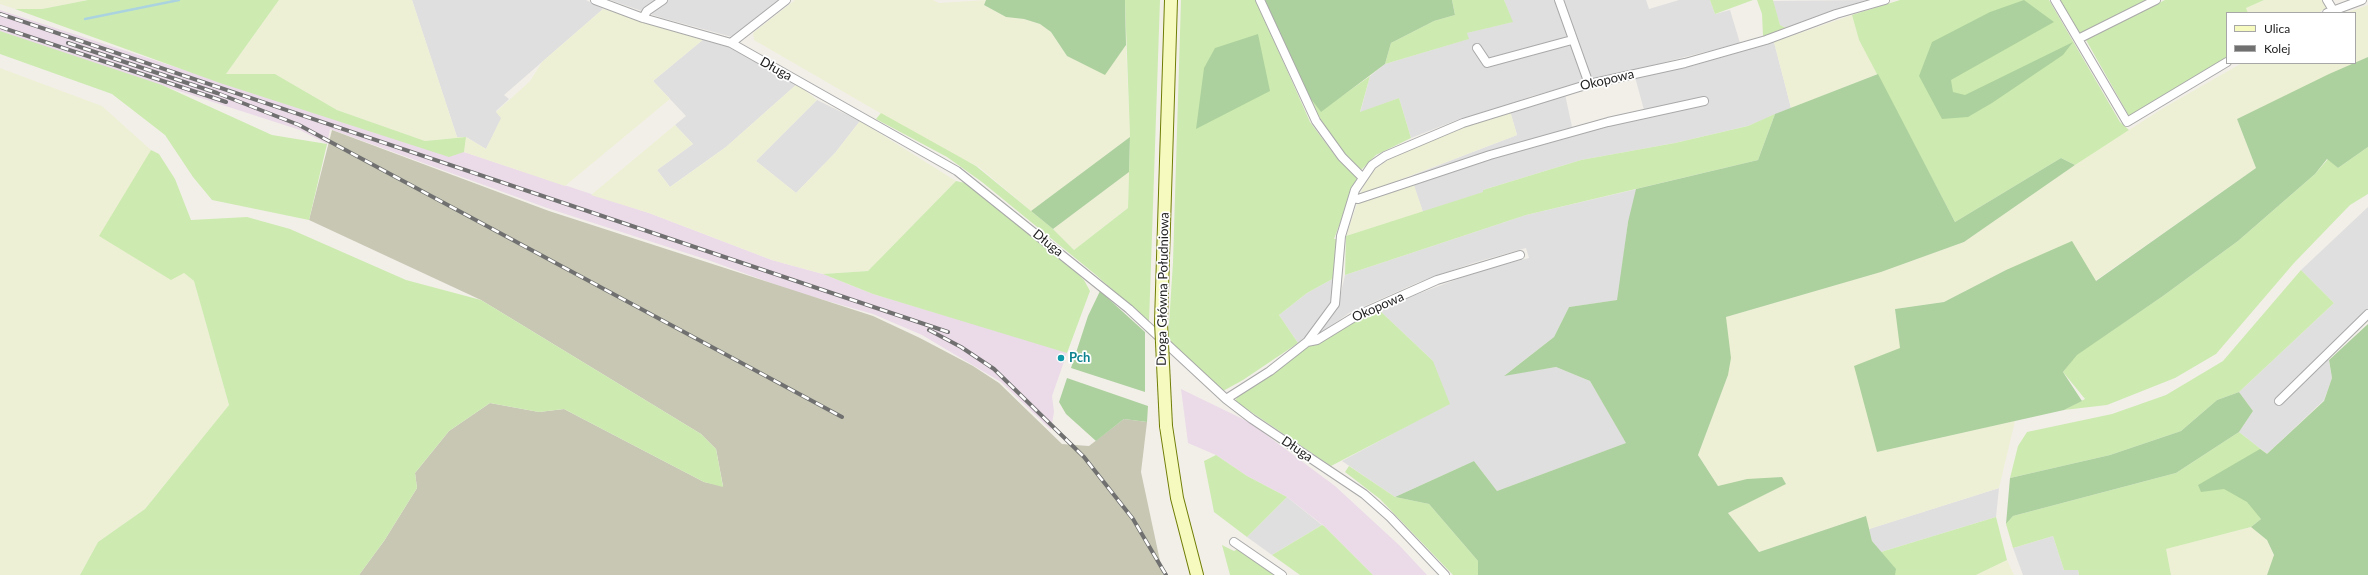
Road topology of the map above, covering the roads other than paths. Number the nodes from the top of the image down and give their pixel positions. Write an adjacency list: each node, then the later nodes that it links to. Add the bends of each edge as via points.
1 (595, 0): 13 (street, Długa)
2 (663, 0): 13 (street, via 647,11)
3 (786, 0): 16 (street)
4 (1171, 0): 29 (main road, Droga Główna Południowa, bridge, via 1161,322 1166,426 1179,508)
5 (1260, 0): 21 (street, via 1316,121 1342,157)
6 (1559, 0): 15 (street)
7 (1885, 0): 19 (street, Okopowa, via 1836,14 1766,40 1685,63)
8 (2054, 0): 14 (street)
9 (2156, 0): 14 (street)
10 (2327, 0): 12 (street)
11 (2362, 0): 12 (street)
12 (2330, 12)
13 (643, 18): 16 (street, Długa)
14 (2078, 39): 18 (street, via 2128,122)
15 (1572, 40): 17 (street, via 1486,63); 19 (street)
16 (731, 43): 26 (street, Długa, via 957,170 1129,309)
17 (1477, 48)
18 (2226, 63)
19 (1589, 84): 21 (street, Okopowa, via 1463,123 1402,147 1372,165)
20 (1704, 101): 22 (street, via 1608,122 1490,155 1358,199)
21 (1363, 178): 22 (street, Okopowa)
22 (1353, 198): 25 (street, Okopowa, via 1341,236 1335,304)
23 (1520, 255): 25 (street, Okopowa, via 1437,280 1356,316 1318,340)
24 (2368, 314): 27 (street)
25 (1307, 342): 26 (street, Okopowa, via 1270,372)
26 (1226, 399): 31 (street, Długa, via 1364,494 1390,517)
27 (2279, 401)
28 (1234, 542): 30 (street)
29 (1197, 575)
30 (1282, 575)
31 (1445, 575)

